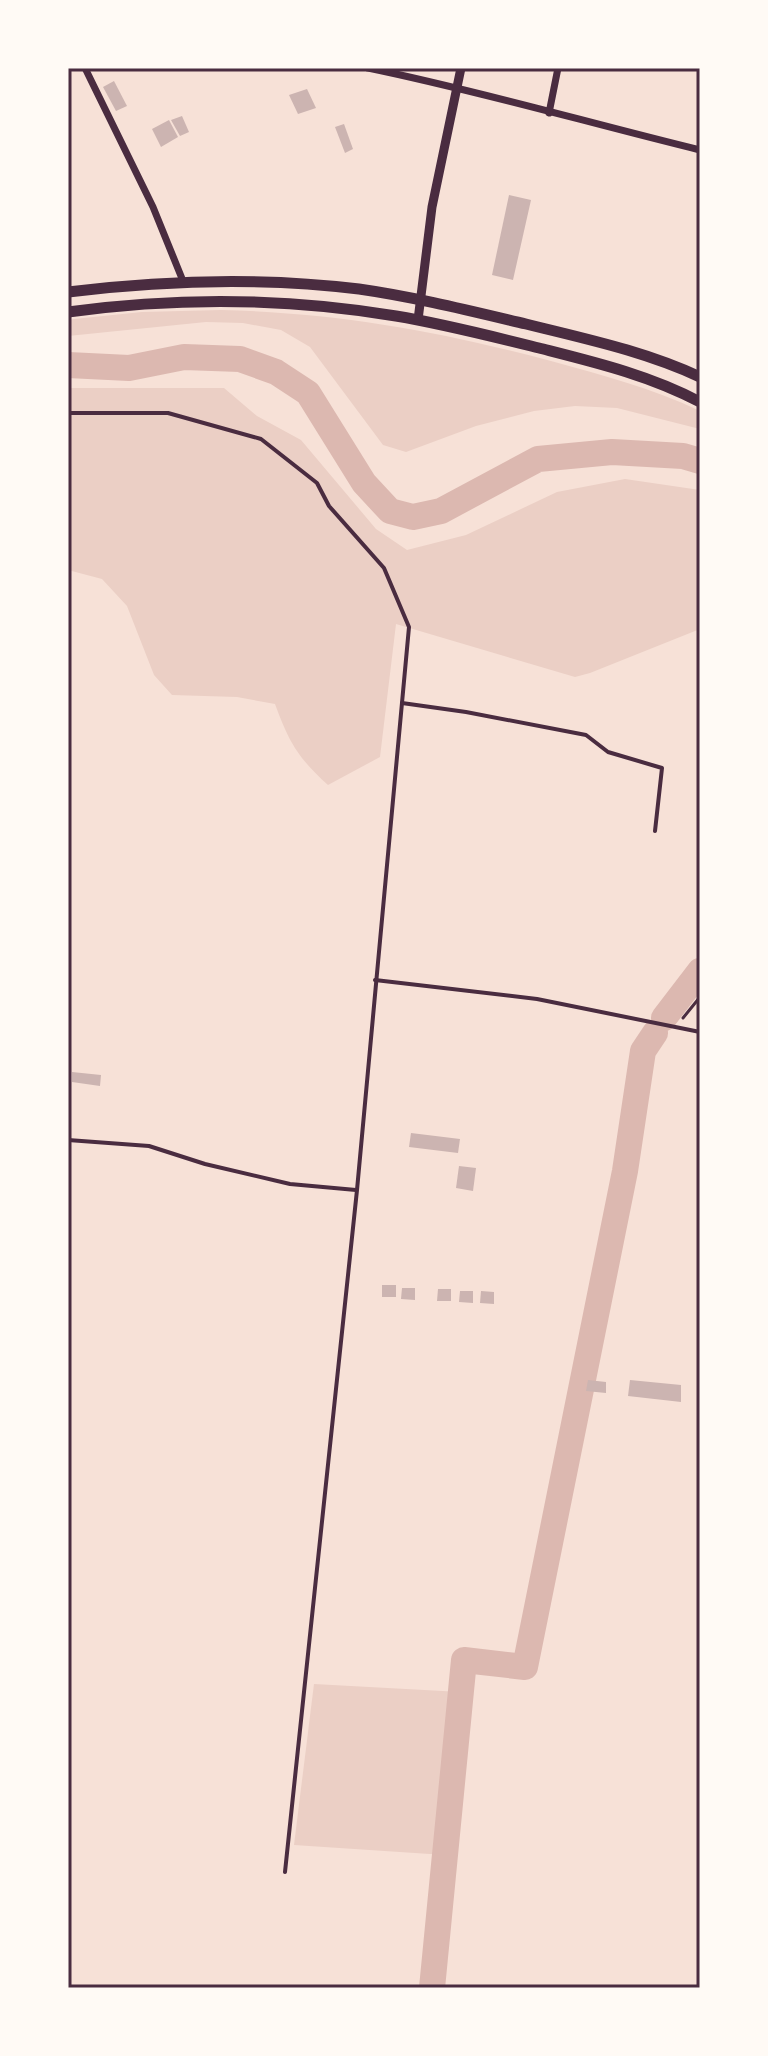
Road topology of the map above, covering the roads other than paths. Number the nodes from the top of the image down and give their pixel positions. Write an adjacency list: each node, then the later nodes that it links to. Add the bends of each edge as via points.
1 (85, 68): 8 (street)
2 (368, 68): 5 (street)
3 (461, 68): 5 (street)
4 (558, 68): 6 (street)
5 (457, 87): 6 (street); 10 (street, via 432,207)
6 (549, 113): 7 (street)
7 (700, 150)
8 (183, 281): 9 (main road); 10 (main road, via 310,285)
9 (68, 292)
10 (420, 300): 12 (street); 13 (main road, via 632,350)
11 (68, 312): 12 (main road, via 235,302 335,307)
12 (418, 320): 14 (main road, via 610,366)
13 (700, 377)
14 (700, 402)
15 (68, 413): 16 (lane, via 168,413 248,435 261,439 317,483 329,506 384,568 409,627)
16 (402, 703): 17 (lane, via 586,735 608,752 662,768); 18 (lane)
17 (655, 831)
18 (375, 980): 19 (lane, via 537,999); 21 (lane)
19 (700, 1032)
20 (68, 1140): 21 (lane, via 149,1146 290,1184)
21 (357, 1190): 22 (lane)
22 (285, 1872)

